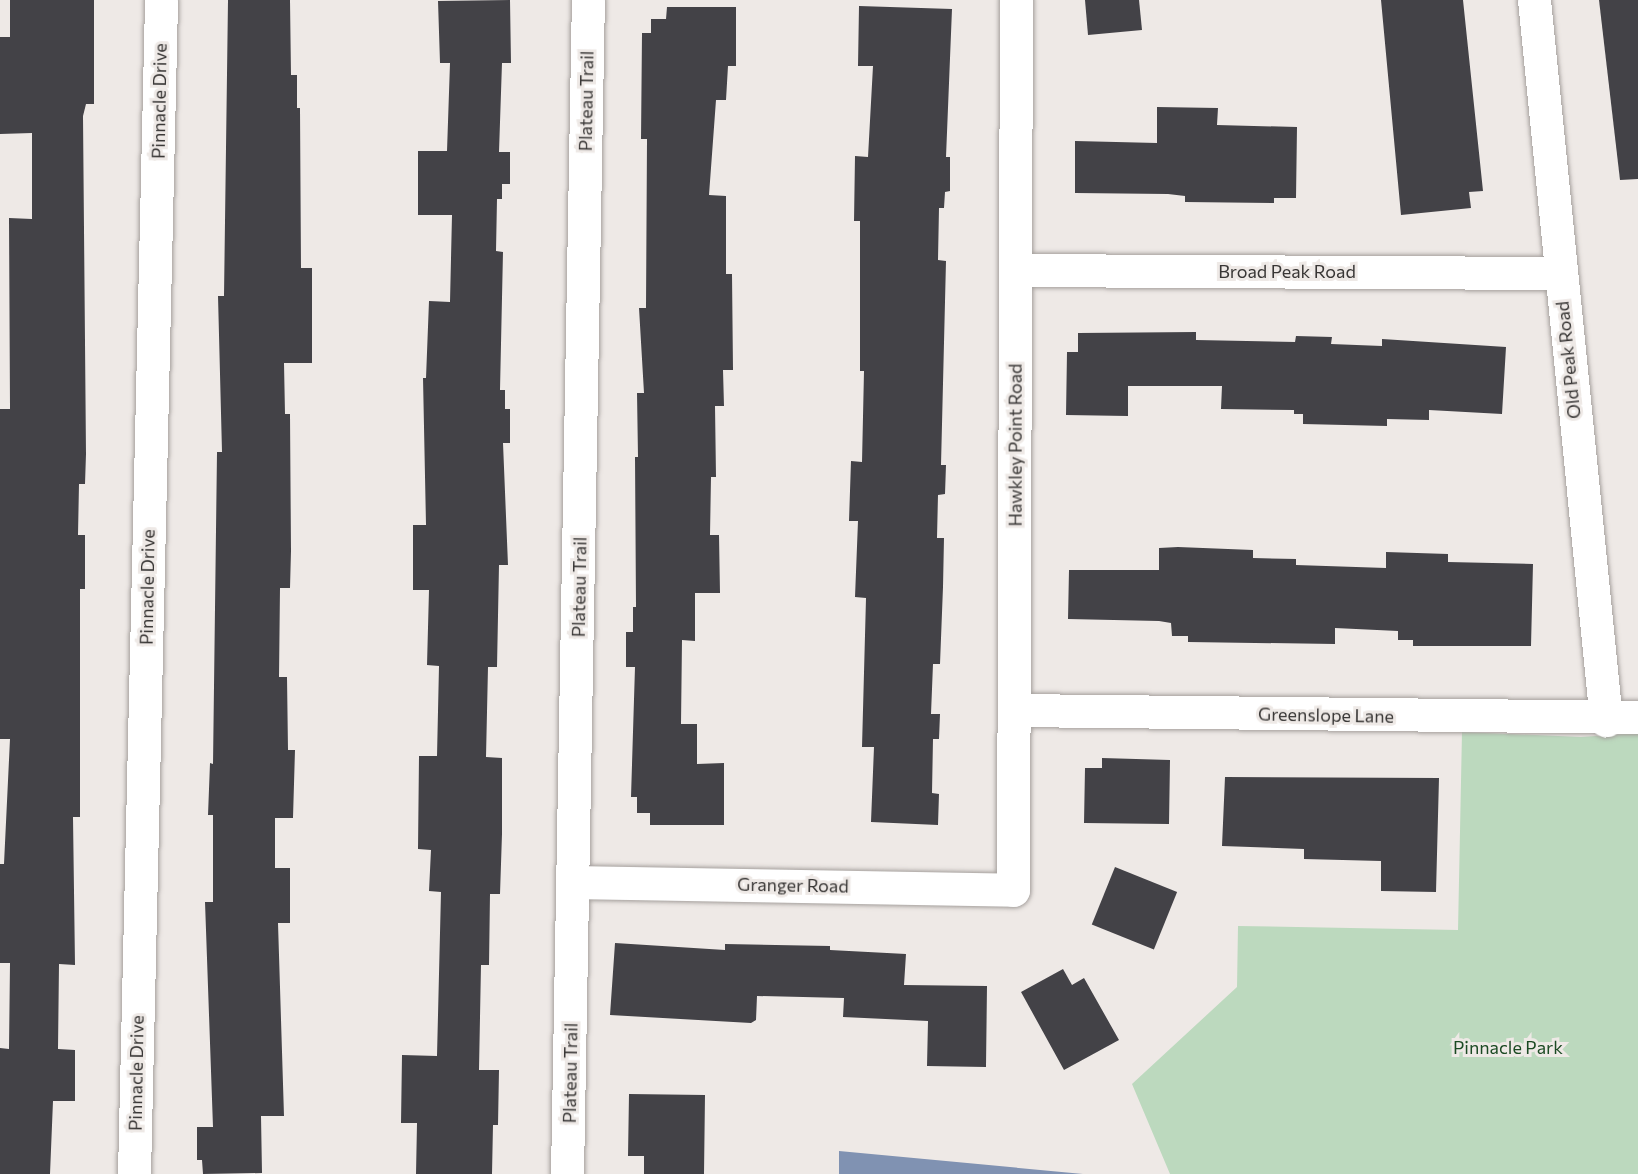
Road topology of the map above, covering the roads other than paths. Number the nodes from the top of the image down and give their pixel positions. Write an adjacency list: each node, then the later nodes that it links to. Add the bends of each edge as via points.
1 (161, 0): 11 (street, Pinnacle Drive)
2 (588, 0): 9 (street, Plateau Trail)
3 (1016, 0): 5 (street, Hawkley Point Road)
4 (1534, 0): 6 (street, Old Peak Road)
5 (1016, 270): 6 (street, Broad Peak Road); 7 (street, Hawkley Point Road)
6 (1559, 273): 8 (street, Old Peak Road)
7 (1014, 710): 8 (street, Greenslope Lane); 10 (street, Hawkley Point Road)
8 (1622, 718)
9 (574, 882): 10 (street, Granger Road); 12 (street, Plateau Trail)
10 (1013, 890)
11 (134, 1174)
12 (567, 1174)

